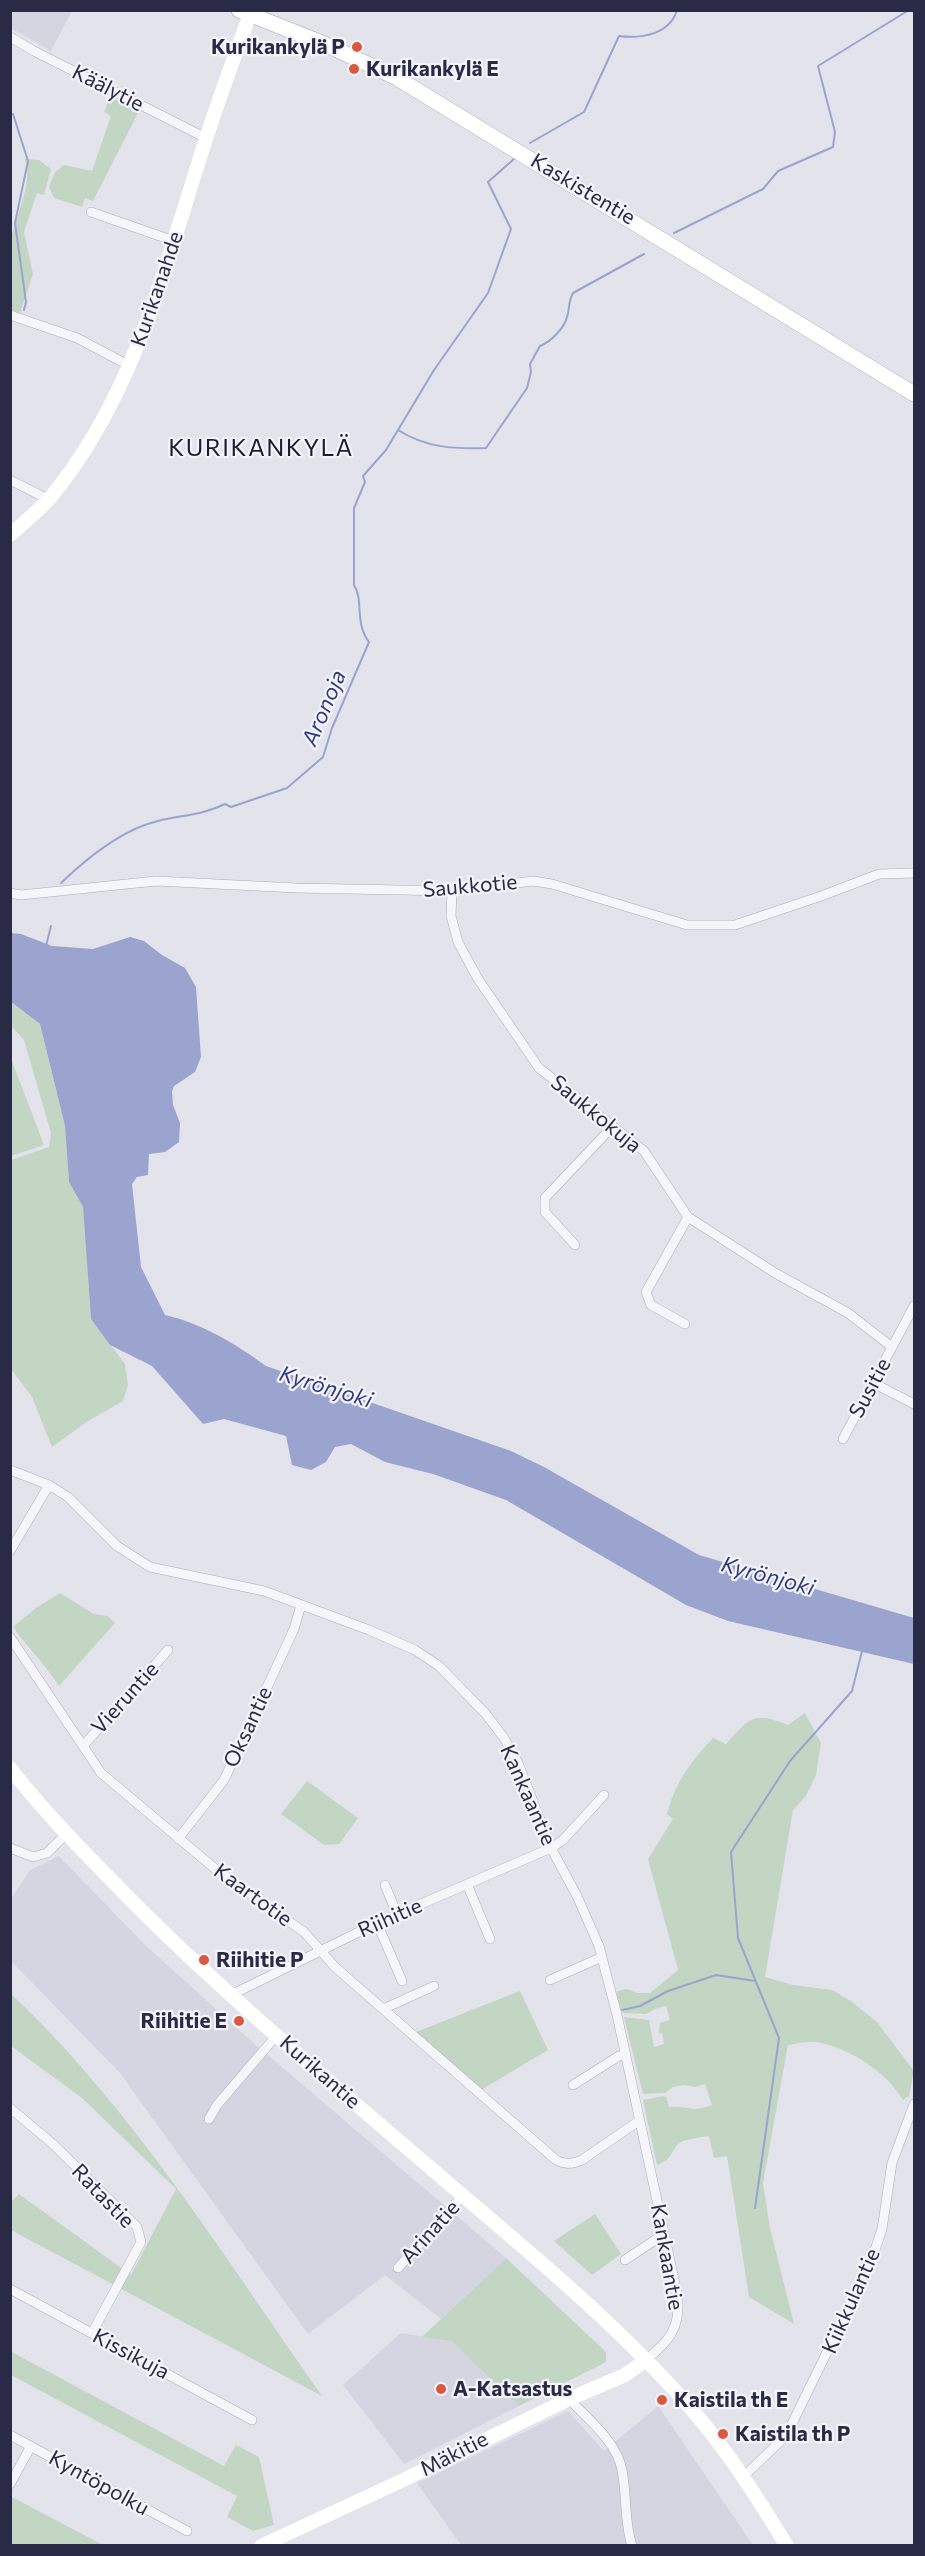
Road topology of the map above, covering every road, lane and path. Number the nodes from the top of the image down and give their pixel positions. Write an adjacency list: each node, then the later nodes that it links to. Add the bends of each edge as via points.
1 (247, 12): 3 (street, Kurikanahde); 8 (main road, Kaskistentie, via 398,78)
2 (10, 37): 3 (street, Käälytie)
3 (206, 138): 5 (street, Kurikanahde)
4 (91, 212): 5 (street)
5 (174, 241): 7 (street, Kurikanahde)
6 (10, 315): 7 (street, via 77,338)
7 (130, 366): 10 (street, Kurikanahde, via 91,441)
8 (915, 394)
9 (10, 480): 10 (street)
10 (48, 499): 11 (street, Kurikanahde)
11 (10, 535)
12 (915, 873): 13 (street, Saukkotie, via 879,874 735,925 687,925 533,881)
13 (452, 891): 14 (street, Saukkotie, via 156,881 71,891); 15 (street, Saukkokuja, via 451,916 458,942 489,997 539,1068)
14 (10, 893)
15 (613, 1126): 16 (street, Saukkokuja, via 644,1151); 17 (street, via 545,1198 545,1212)
16 (688, 1217): 19 (street, via 646,1292 651,1305); 20 (street, Saukkokuja, via 775,1273 848,1313)
17 (575, 1245)
18 (915, 1306): 20 (street, Susitie)
19 (685, 1324)
20 (892, 1347): 21 (street, Susitie)
21 (873, 1383): 22 (street); 23 (street, Susitie)
22 (915, 1404)
23 (843, 1439)
24 (10, 1470): 25 (street, Kankaantie)
25 (49, 1485): 26 (street); 27 (street, Kankaantie, via 68,1497 117,1546 150,1567 264,1591)
26 (10, 1551)
27 (301, 1605): 34 (street, Oksantie, via 224,1780); 36 (street, Kankaantie, via 398,1642 439,1666 486,1713 504,1738 518,1763)
28 (10, 1637): 30 (street, Kaartotie)
29 (168, 1650): 30 (street, Vieruntie)
30 (83, 1746): 34 (street, Kaartotie, via 101,1773)
31 (10, 1768): 33 (street, Kurikantie)
32 (604, 1795): 36 (street, Riihitie)
33 (66, 1834): 35 (street, via 47,1852 33,1857); 47 (street, Kurikantie)
34 (178, 1839): 42 (street, Kaartotie, via 304,1932)
35 (10, 1848)
36 (551, 1848): 37 (street, Riihitie); 43 (street, Kankaantie, via 577,1896)
37 (466, 1884): 39 (street, Riihitie); 41 (street)
38 (385, 1885): 39 (street)
39 (397, 1914): 40 (street, Riihitie)
40 (377, 1923): 42 (street, Riihitie); 45 (street)
41 (490, 1939)
42 (319, 1950): 47 (street, Riihitie); 48 (street, Kaartotie)
43 (602, 1958): 44 (street); 50 (street, Kankaantie)
44 (550, 1980)
45 (402, 1981)
46 (434, 1986): 48 (street)
47 (231, 1995): 49 (street, Kurikantie)
48 (383, 2009): 55 (street, Kaartotie, via 564,2164 582,2160)
49 (277, 2035): 54 (street); 56 (street, Kurikantie)
50 (626, 2054): 51 (street); 55 (street, Kankaantie)
51 (573, 2085)
52 (915, 2104): 67 (street, Kiikkulantie, via 892,2163 882,2229 871,2262 786,2436)
53 (10, 2108): 61 (street, Ratastie, via 54,2145 137,2227 141,2242)
54 (209, 2119)
55 (640, 2120): 57 (street, Kankaantie)
56 (463, 2195): 59 (street, Arinatie); 62 (street, Kurikantie)
57 (664, 2234): 58 (street); 62 (street, Kankaantie, via 675,2274 680,2317 665,2343)
58 (625, 2260)
59 (398, 2268)
60 (10, 2289): 61 (street, Kissikuja)
61 (92, 2333): 64 (street, Kissikuja)
62 (646, 2360): 63 (street, Mäkitie, via 625,2375); 67 (street, Kurikantie, via 689,2406)
63 (569, 2398): 70 (street, Mäkitie); 71 (street, via 609,2442 622,2468)
64 (252, 2420)
65 (10, 2435): 66 (street, Kyntöpolku)
66 (31, 2446): 68 (street); 69 (street, Kyntöpolku)
67 (743, 2477): 72 (street, Kurikantie)
68 (10, 2484)
69 (187, 2531)
70 (261, 2546)
71 (632, 2546)
72 (788, 2546)

